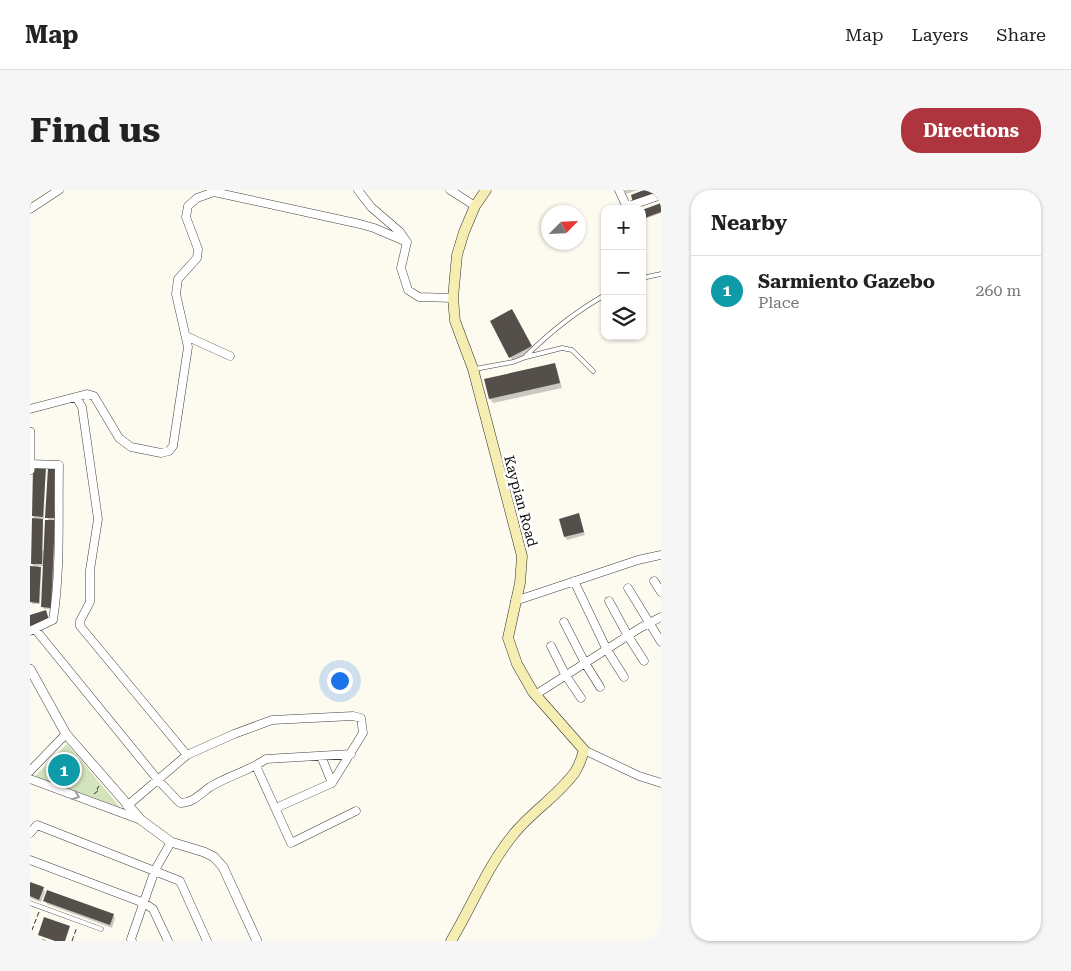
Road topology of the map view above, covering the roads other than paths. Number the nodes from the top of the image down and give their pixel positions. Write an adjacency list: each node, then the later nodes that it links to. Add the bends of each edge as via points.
1 (59, 190): 8 (street)
2 (358, 190): 9 (street)
3 (450, 190): 7 (street)
4 (486, 190): 7 (main road, Kaypian Road)
5 (619, 190): 6 (street, via 629,206)
6 (661, 195)
7 (475, 206): 13 (main road, Kaypian Road, via 457,255)
8 (30, 209)
9 (407, 242): 13 (street, via 402,268 408,290 419,297); 14 (street, via 360,224 214,192 198,198 188,206 186,218 198,249 197,258 178,279 176,294)
10 (661, 274): 11 (lane)
11 (646, 277)
12 (601, 297): 16 (lane, via 581,308)
13 (454, 298): 17 (main road, Kaypian Road, via 455,321)
14 (186, 336): 15 (street); 19 (street, via 188,346 173,446 169,451 162,453 131,447 120,438 94,396)
15 (230, 356)
16 (526, 357): 17 (lane); 18 (lane, via 562,348 572,350)
17 (473, 369): 29 (main road, Kaypian Road, via 522,556)
18 (593, 371)
19 (76, 397): 20 (street); 50 (street, via 82,407 98,519 90,570 90,602 80,626)
20 (30, 410)
21 (30, 432): 22 (street)
22 (30, 464): 23 (street); 34 (street, via 59,465 56,603 53,620)
23 (30, 470)
24 (661, 555): 25 (street)
25 (574, 581): 29 (street); 38 (street)
26 (654, 581): 28 (street)
27 (628, 588): 33 (street)
28 (661, 592)
29 (515, 601): 45 (main road, Kaypian Road, via 508,638 517,664)
30 (609, 601): 35 (street)
31 (661, 617): 33 (street)
32 (564, 622): 40 (street)
33 (649, 623): 35 (street); 36 (street)
34 (33, 630): 55 (street)
35 (628, 636): 38 (street); 39 (street)
36 (661, 642)
37 (551, 646): 42 (street)
38 (607, 650): 40 (street); 43 (street)
39 (644, 660)
40 (585, 663): 42 (street); 44 (street)
41 (30, 669): 47 (street)
42 (566, 676): 45 (street); 46 (street)
43 (624, 677)
44 (600, 687)
45 (535, 695): 48 (main road, Kaypian Road)
46 (580, 698)
47 (66, 734): 53 (street); 58 (street)
48 (584, 750): 57 (street); 73 (main road, via 576,770 566,783 524,822 504,846)
49 (351, 754): 50 (street, via 363,733 361,718 353,716 272,720); 51 (street); 56 (street)
50 (186, 755): 55 (street)
51 (321, 756): 52 (street, via 266,759); 56 (street)
52 (256, 766): 55 (street, via 212,786 188,803 180,803); 59 (street)
53 (30, 771)
54 (30, 779): 61 (street, one-way to 61)
55 (158, 780): 58 (street)
56 (332, 783): 59 (street)
57 (661, 783)
58 (127, 806): 61 (street)
59 (276, 808): 60 (street, via 291,842)
60 (356, 811)
61 (141, 820): 63 (street)
62 (30, 832): 65 (street, via 38,825)
63 (171, 842): 65 (street); 72 (street, via 204,852 223,867)
64 (30, 860): 67 (street)
65 (155, 870): 67 (street); 71 (street, via 180,880)
66 (30, 902): 68 (lane)
67 (144, 903): 69 (street); 70 (street, via 154,909)
68 (101, 929)
69 (132, 941)
70 (168, 941)
71 (207, 941)
72 (257, 941)
73 (451, 941)

